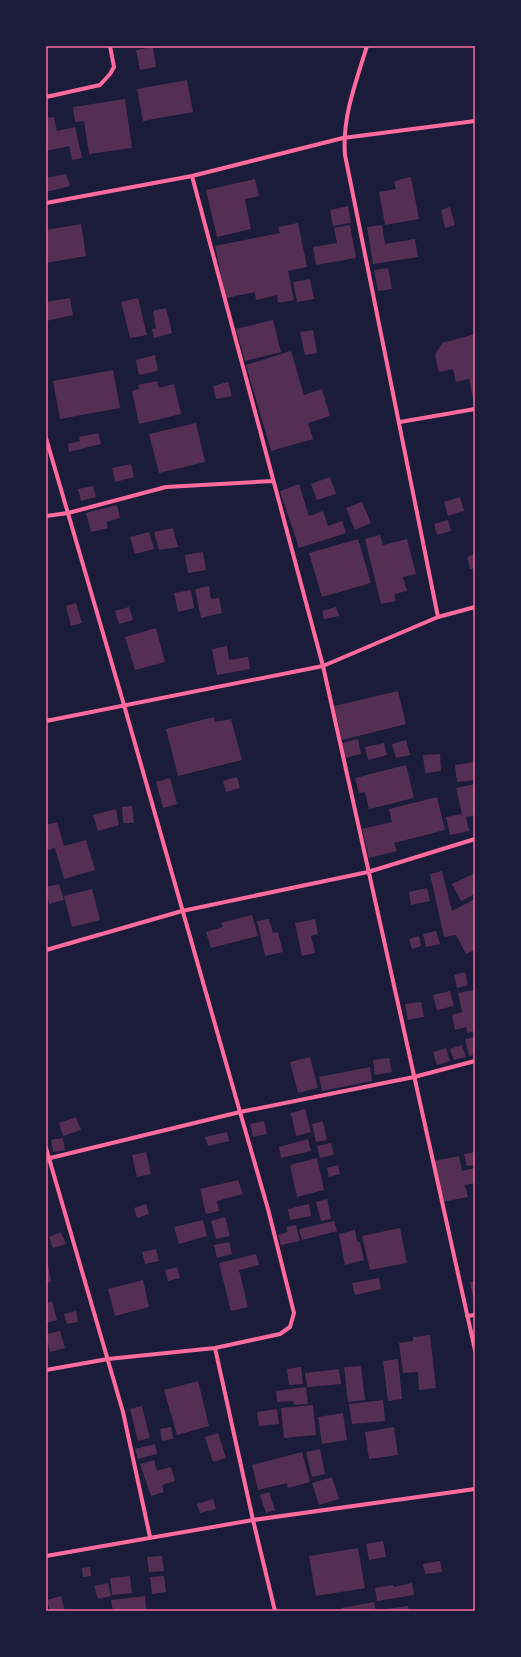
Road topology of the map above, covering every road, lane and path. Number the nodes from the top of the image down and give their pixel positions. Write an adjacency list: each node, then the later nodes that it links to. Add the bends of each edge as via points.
1 (110, 46): 3 (street, via 114,67 100,85)
2 (367, 46): 5 (street, via 346,117)
3 (46, 97)
4 (475, 121): 5 (street)
5 (343, 138): 6 (street); 9 (street)
6 (192, 176): 7 (street); 11 (street)
7 (46, 203)
8 (475, 409): 9 (street)
9 (400, 422): 15 (street)
10 (46, 438): 12 (street)
11 (272, 481): 12 (street, via 166,487); 16 (street)
12 (68, 513): 13 (street); 17 (street)
13 (46, 516)
14 (475, 608): 15 (street)
15 (438, 617): 16 (street)
16 (323, 666): 17 (street); 20 (street)
17 (124, 705): 18 (street); 21 (street)
18 (46, 721)
19 (475, 839): 20 (street)
20 (368, 872): 21 (street); 24 (street)
21 (182, 911): 22 (street); 25 (street)
22 (46, 950)
23 (475, 1061): 24 (street)
24 (414, 1077): 25 (street); 29 (street)
25 (240, 1112): 27 (street); 30 (street, via 294,1313 290,1327 280,1334)
26 (46, 1148): 27 (street)
27 (48, 1159): 32 (street)
28 (475, 1315): 29 (street)
29 (467, 1316): 31 (street)
30 (215, 1348): 32 (street); 35 (street)
31 (475, 1350)
32 (108, 1359): 33 (street); 36 (street, via 123,1412)
33 (46, 1370)
34 (475, 1489): 35 (street)
35 (253, 1520): 36 (street); 38 (street)
36 (150, 1537): 37 (street)
37 (46, 1556)
38 (275, 1611)

